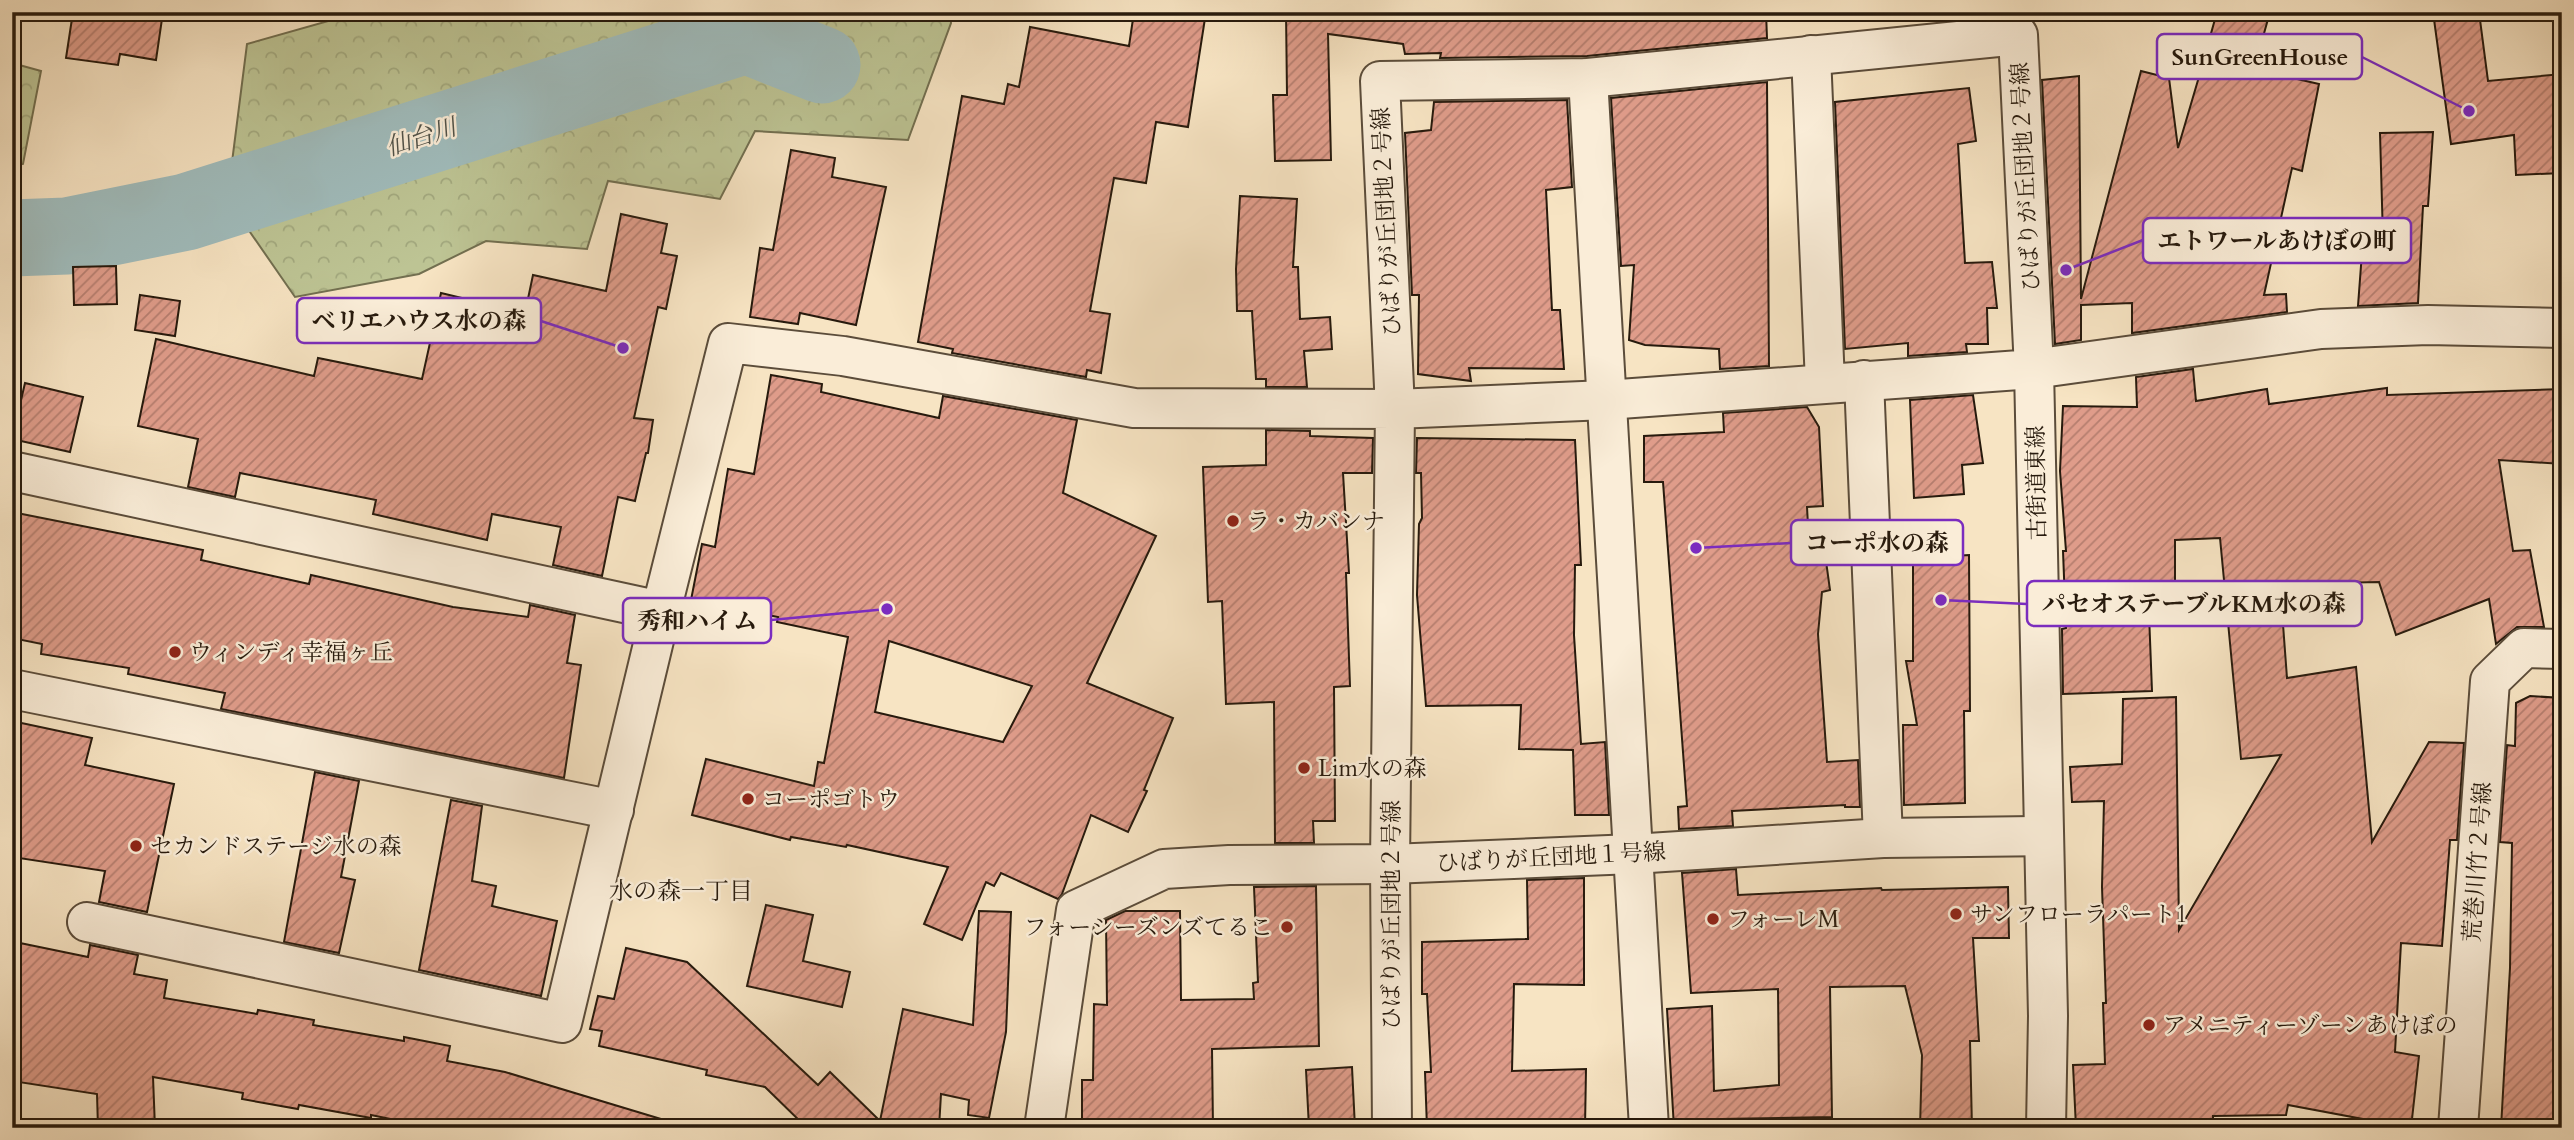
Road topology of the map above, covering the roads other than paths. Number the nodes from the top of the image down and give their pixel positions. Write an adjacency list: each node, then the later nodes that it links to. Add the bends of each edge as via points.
1 (1811, 55): 2 (street, ひばりが丘団地２号線); 4 (street, ひばりが丘団地２号線, via 2018,35); 6 (street)
2 (1588, 78): 7 (street); 8 (street, ひばりが丘団地２号線, via 1380,81)
3 (2562, 328): 4 (street, via 2321,329)
4 (2034, 369): 5 (street); 14 (street, 古街道東線)
5 (1864, 380): 6 (street); 15 (street)
6 (1825, 383): 7 (street)
7 (1606, 400): 8 (street); 16 (street)
8 (1395, 410): 10 (street, via 1134,408 843,356 729,343); 17 (street, ひばりが丘団地２号線)
9 (12, 471): 10 (street)
10 (661, 611): 13 (street)
11 (2562, 649): 23 (street, 荒巻川竹２号線, via 2524,648 2490,681)
12 (12, 689): 13 (street)
13 (614, 810): 18 (street, via 562,1023)
14 (2044, 836): 15 (street, ひばりが丘団地１号線); 22 (street, 古街道東線)
15 (1883, 838): 16 (street, ひばりが丘団地１号線)
16 (1633, 854): 17 (street, ひばりが丘団地１号線); 21 (street)
17 (1390, 864): 19 (street, ひばりが丘団地１号線, via 1164,869 1076,910); 20 (street, ひばりが丘団地２号線)
18 (87, 922)
19 (1044, 1128)
20 (1392, 1128)
21 (1649, 1128)
22 (2046, 1128)
23 (2458, 1128)

